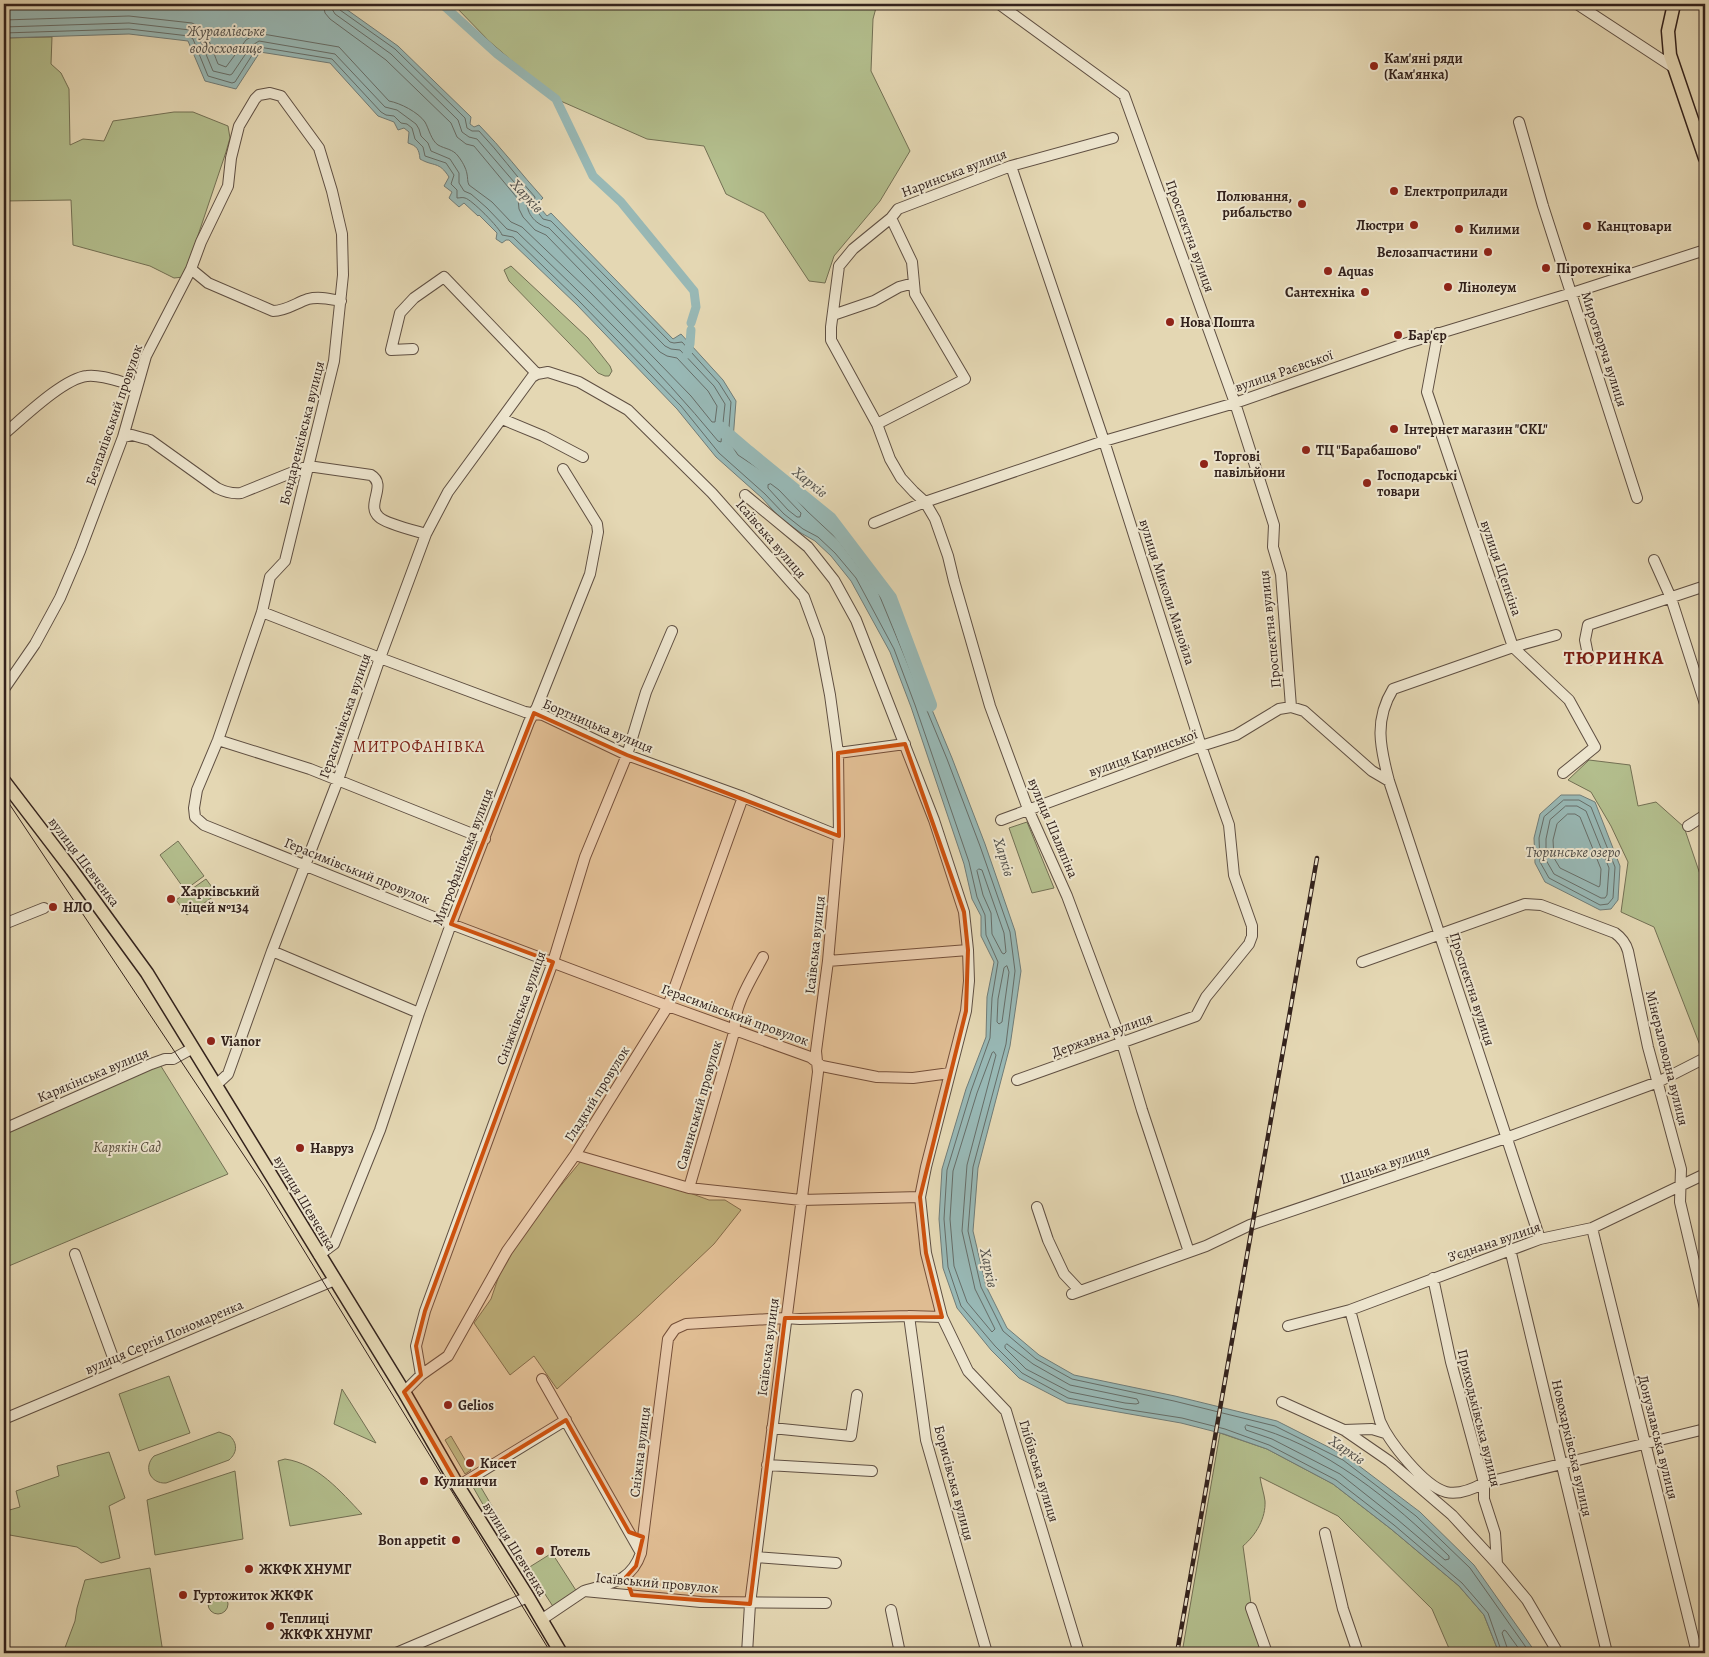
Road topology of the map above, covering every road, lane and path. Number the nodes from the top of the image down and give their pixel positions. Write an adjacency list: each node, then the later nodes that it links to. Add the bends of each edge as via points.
1 (999, 4): 22 (street, Проспектна вулиця, via 1124,95)
2 (1577, 4): 4 (street)
3 (1674, 4): 4 (main road, via 1668,30)
4 (1673, 67): 8 (main road)
5 (264, 93): 12 (street, Безпалівський провулок, via 254,99 239,126 228,186); 15 (street, Бондаренківська вулиця, via 281,96 319,148 342,234)
6 (1519, 122): 14 (street, Миротворча вулиця, via 1542,206)
7 (1112, 138): 9 (street, Наринська вулиця)
8 (1705, 158)
9 (1011, 166): 10 (street, Наринська вулиця, via 911,203 898,209); 27 (street, вулиця Миколи Манойла)
10 (891, 218): 13 (street, via 912,262); 16 (street, Наринська вулиця, via 853,249 839,266)
11 (1705, 250): 14 (street, вулиця Раєвської)
12 (191, 269): 15 (street, via 208,283 273,311 284,310 309,299); 21 (street, Безпалівський провулок, via 153,340)
13 (914, 283): 16 (street); 24 (street, via 915,294 965,379)
14 (1572, 294): 17 (street, вулиця Раєвської); 32 (street, Миротворча вулиця)
15 (341, 301): 29 (street, Бондаренківська вулиця, via 334,361)
16 (833, 315): 18 (street, Наринська вулиця)
17 (1438, 333): 22 (street, вулиця Раєвської); 42 (street, вулиця Щепкіна, via 1427,392)
18 (831, 340): 24 (street, вулиця Шаляпіна)
19 (412, 349): 20 (street, via 391,350 400,313 414,298 444,277)
20 (537, 374): 23 (street, Герасимівська вулиця); 52 (street, Ісаївська вулиця, via 548,372 579,382 628,410 712,493 804,597 819,638)
21 (137, 386): 25 (street, via 96,376 79,378 51,393); 26 (street, Безпалівський провулок)
22 (1235, 403): 27 (street, вулиця Раєвської); 47 (street, Проспектна вулиця, via 1274,525 1272,547 1281,574)
23 (502, 419): 28 (street); 35 (street, Герасимівська вулиця, via 448,492)
24 (876, 424): 33 (street, вулиця Шаляпіна, via 901,478)
25 (4, 434)
26 (123, 437): 29 (street, via 132,435 150,440 217,488 233,494); 45 (street, Безпалівський провулок, via 60,598 35,644)
27 (1104, 441): 33 (street, вулиця Раєвської); 51 (street, вулиця Миколи Манойла)
28 (584, 457)
29 (308, 466): 35 (street, via 374,476 378,484 374,506 376,515); 39 (street, Бондаренківська вулиця, via 285,561 270,577)
30 (562, 469): 48 (street, Митрофанівська вулиця, via 597,524 598,532 590,574)
31 (745, 495): 50 (street, Глібівська вулиця, via 808,547 834,580 856,620)
32 (1638, 498)
33 (925, 502): 34 (street, вулиця Раєвської); 60 (street, вулиця Шаляпіна, via 935,519 948,556 990,706)
34 (874, 523)
35 (426, 534): 43 (street, Герасимівська вулиця)
36 (1654, 560): 38 (street)
37 (1705, 586): 38 (street)
38 (1671, 598): 44 (street, via 1588,625); 46 (street)
39 (262, 612): 43 (street, Бортницька вулиця); 49 (street, Бондаренківська вулиця)
40 (672, 631): 53 (street, Сніжківська вулиця, via 646,692)
41 (1556, 635): 42 (street)
42 (1513, 647): 54 (street, вулиця Щепкіна, via 1569,700 1595,747); 57 (street, Проспектна вулиця, via 1393,689 1385,702 1380,732)
43 (380, 658): 48 (street, Бортницька вулиця); 55 (street, Герасимівська вулиця)
44 (1589, 660)
45 (4, 689)
46 (1705, 704)
47 (1291, 707): 51 (street, вулиця Каринської, via 1273,712 1236,735); 57 (street, via 1304,710 1372,771)
48 (534, 713): 53 (street, Бортницька вулиця); 65 (street, Митрофанівська вулиця)
49 (218, 740): 55 (street); 58 (street, Бондаренківська вулиця)
50 (905, 744): 52 (street); 71 (street, Глібівська вулиця, via 964,912)
51 (1201, 746): 60 (street, вулиця Каринської); 79 (street, вулиця Миколи Манойла, via 1229,825 1234,875 1252,926 1252,936 1206,997)
52 (838, 753): 64 (street, Ісаївська вулиця)
53 (627, 755): 59 (street, Бортницька вулиця); 75 (street, Сніжківська вулиця, via 585,857)
54 (1563, 773)
55 (338, 780): 65 (street); 66 (street, Герасимівська вулиця)
56 (4, 781): 82 (main road, вулиця Шевченка, via 147,972)
57 (1389, 781): 70 (street, Проспектна вулиця)
58 (197, 790): 66 (street, Герасимівський провулок, via 195,817 204,825)
59 (743, 797): 64 (street, Бортницька вулиця); 77 (street, Гладкий провулок)
60 (1028, 809): 62 (street, вулиця Каринської); 81 (street, вулиця Шаляпіна, via 1067,896)
61 (1705, 815): 63 (street)
62 (1001, 820)
63 (1688, 826)
64 (839, 836): 74 (street, Ісаївська вулиця)
65 (485, 840): 69 (street, Митрофанівська вулиця)
66 (305, 865): 69 (street, Герасимівський провулок); 72 (street, Герасимівська вулиця)
67 (44, 908): 68 (street)
68 (4, 924)
69 (451, 924): 75 (street, Герасимівський провулок); 78 (street, Митрофанівська вулиця)
70 (1440, 933): 76 (street); 87 (street, Мінераловодна вулиця, via 1533,903 1615,933 1622,938 1628,952); 90 (street, Проспектна вулиця)
71 (968, 950): 74 (street); 85 (street, Глібівська вулиця, via 966,1011)
72 (272, 951): 78 (street); 88 (street, Герасимівська вулиця, via 228,1074)
73 (763, 957): 80 (street, Савинський провулок, via 745,992 734,1022)
74 (828, 961): 84 (street, Ісаївська вулиця)
75 (553, 962): 77 (street, Герасимівський провулок); 113 (street, Сніжківська вулиця, via 425,1311 416,1346)
76 (1362, 962)
77 (668, 1006): 80 (street, Герасимівський провулок); 91 (street, Гладкий провулок)
78 (419, 1013): 103 (street, Митрофанівська вулиця, via 380,1130 334,1244)
79 (1196, 1016): 81 (street, Державна вулиця)
80 (735, 1029): 84 (street, Герасимівський провулок); 94 (street, Савинський провулок)
81 (1122, 1042): 86 (street, Державна вулиця); 101 (street, вулиця Шаляпіна)
82 (193, 1048): 88 (main road, вулиця Шевченка); 89 (street, Карякінська вулиця, via 174,1059 151,1064)
83 (1705, 1058): 87 (street, Шацька вулиця)
84 (817, 1062): 85 (street, Герасимівський провулок, via 822,1066 877,1077 913,1078); 96 (street, Ісаївська вулиця)
85 (950, 1073): 95 (street, Глібівська вулиця)
86 (1017, 1080)
87 (1658, 1082): 90 (street, Шацька вулиця); 93 (street, Мінераловодна вулиця, via 1681,1169)
88 (216, 1085): 103 (main road, вулиця Шевченка)
89 (4, 1129)
90 (1506, 1138): 99 (street, Проспектна вулиця); 101 (street, Шацька вулиця, via 1250,1225)
91 (575, 1155): 94 (street); 113 (street, Гладкий провулок, via 507,1251 448,1356)
92 (1705, 1174): 93 (street, З’єднана вулиця)
93 (1680, 1187): 98 (street, З’єднана вулиця); 106 (street, Мінераловодна вулиця, via 1680,1202)
94 (689, 1188): 96 (street)
95 (920, 1197): 96 (street); 109 (street, Глібівська вулиця, via 926,1253)
96 (801, 1200): 110 (street, Ісаївська вулиця)
97 (1037, 1207): 101 (street, Шацька вулиця, via 1048,1240 1076,1293)
98 (1592, 1228): 99 (street, З’єднана вулиця); 126 (street, Донузлавська вулиця)
99 (1540, 1239): 100 (street, З’єднана вулиця)
100 (1510, 1249): 104 (street, З’єднана вулиця); 127 (street, Новохарківська вулиця)
101 (1189, 1252)
102 (75, 1254): 112 (street)
103 (319, 1255): 105 (main road, вулиця Шевченка)
104 (1433, 1278): 107 (street, З’єднана вулиця); 130 (street, Приходьківська вулиця, via 1451,1362)
105 (335, 1280): 112 (street, вулиця Сергія Пономаренка); 115 (main road, вулиця Шевченка)
106 (1705, 1308)
107 (1350, 1310): 111 (street, З’єднана вулиця); 120 (street)
108 (909, 1316): 109 (street); 110 (street); 153 (street, Борисівська вулиця, via 926,1440)
109 (942, 1317): 154 (street, Глібівська вулиця, via 968,1371 1006,1411)
110 (785, 1318): 121 (street, Ісаївська вулиця); 133 (street, Сніжна вулиця, via 686,1324 675,1329 668,1339)
111 (1288, 1326)
112 (118, 1371): 118 (street, вулиця Сергія Пономаренка)
113 (421, 1375): 115 (street)
114 (542, 1379): 119 (street)
115 (404, 1392): 131 (main road, вулиця Шевченка)
116 (857, 1395): 121 (street, via 851,1436)
117 (1282, 1402): 124 (street)
118 (4, 1417)
119 (566, 1420): 131 (street); 132 (street)
120 (1380, 1422): 122 (street); 125 (street)
121 (772, 1428): 128 (street, Ісаївська вулиця)
122 (1372, 1429): 124 (street); 125 (street)
123 (1705, 1429): 126 (street)
124 (1344, 1430): 138 (street, via 1389,1461 1452,1515)
125 (1385, 1433): 130 (street, via 1424,1478 1447,1492 1460,1492)
126 (1646, 1444): 127 (street); 159 (street, Донузлавська вулиця)
127 (1562, 1464): 130 (street); 158 (street, Новохарківська вулиця)
128 (767, 1465): 129 (street); 136 (street, Ісаївська вулиця)
129 (872, 1471)
130 (1484, 1483): 138 (street, Приходьківська вулиця, via 1484,1499 1495,1533)
131 (458, 1486): 142 (main road, вулиця Шевченка)
132 (629, 1532): 133 (street); 135 (street)
133 (644, 1532): 135 (street, Сніжна вулиця)
134 (1325, 1533): 156 (street, via 1343,1609)
135 (641, 1553): 139 (street, Сніжна вулиця, via 636,1566)
136 (756, 1557): 137 (street); 144 (street, Ісаївська вулиця)
137 (836, 1562)
138 (1498, 1564): 157 (street, via 1527,1600)
139 (626, 1577): 140 (street); 141 (street)
140 (584, 1591): 141 (street, Ісаївський провулок); 147 (street, Ісаївський провулок)
141 (632, 1595): 144 (street, Ісаївський провулок)
142 (528, 1597): 147 (main road, вулиця Шевченка); 148 (street)
143 (826, 1603): 144 (street, Ісаївський провулок)
144 (750, 1604): 151 (street, Ісаївська вулиця)
145 (1251, 1608): 155 (street)
146 (891, 1610): 152 (street)
147 (541, 1620): 150 (main road, вулиця Шевченка)
148 (408, 1651): 149 (street)
149 (396, 1653)
150 (561, 1653)
151 (747, 1653)
152 (900, 1653)
153 (987, 1653)
154 (1079, 1653)
155 (1267, 1653)
156 (1358, 1653)
157 (1558, 1653)
158 (1607, 1653)
159 (1697, 1653)

